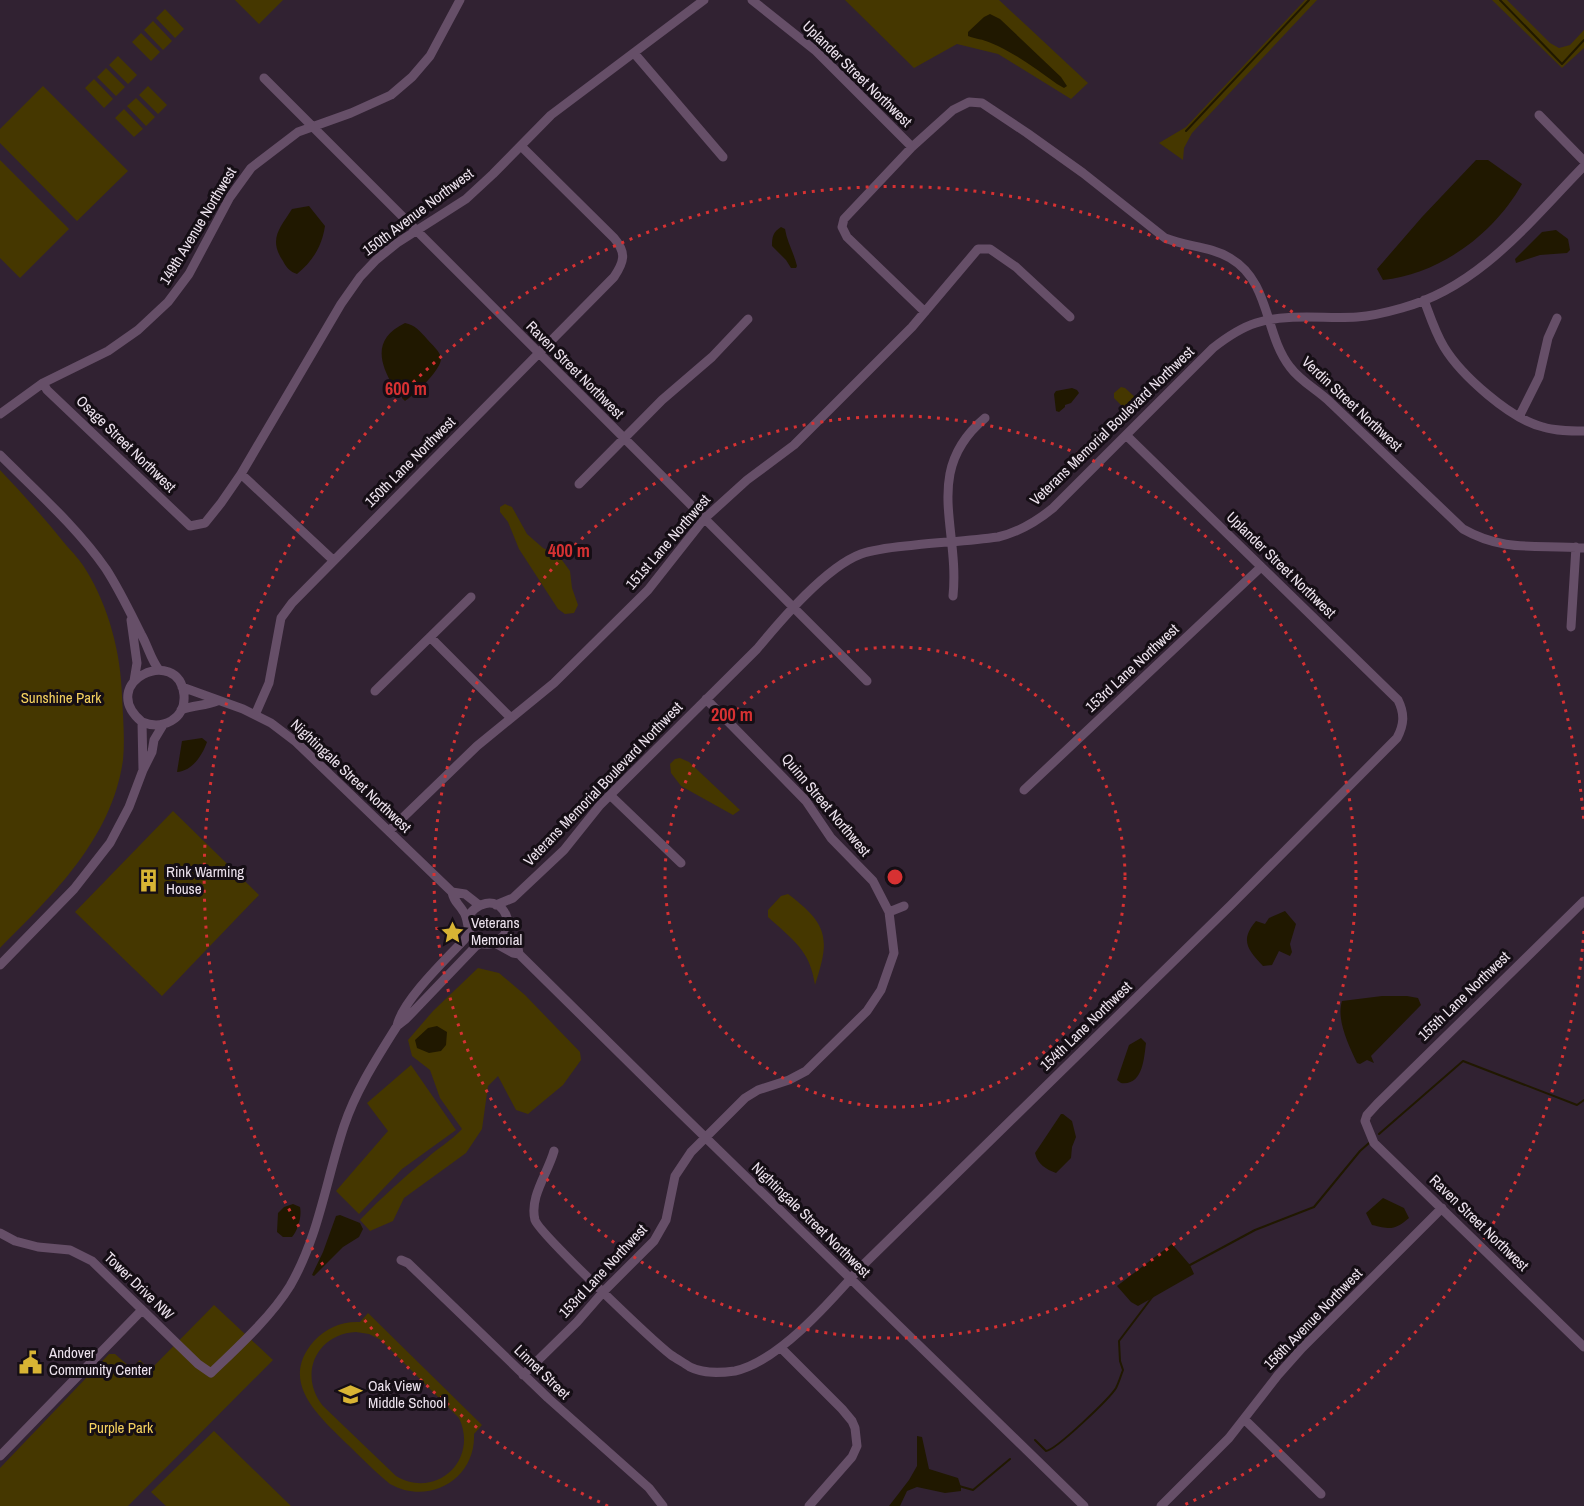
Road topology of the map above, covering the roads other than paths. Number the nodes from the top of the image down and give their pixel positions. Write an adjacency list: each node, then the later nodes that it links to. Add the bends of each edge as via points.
1 (460, 0): 7 (street, 149th Avenue Northwest, via 430,56 391,95)
2 (704, 0): 4 (street, 150th Avenue Northwest)
3 (752, 0): 9 (street, Uplander Street Northwest, via 816,51)
4 (634, 53): 8 (street, 150th Avenue Northwest, via 551,115); 10 (street)
5 (264, 78): 7 (street, Raven Street Northwest)
6 (1539, 115): 11 (street)
7 (312, 126): 13 (street, Raven Street Northwest); 21 (street, 149th Avenue Northwest, via 280,144 251,168 230,197 189,274 168,302 108,351)
8 (521, 146): 13 (street, 150th Avenue Northwest, via 466,199); 20 (street, 150th Lane Northwest, via 623,251 622,264 614,277)
9 (912, 147): 15 (street, via 844,219 842,227 847,237); 19 (street, Verdin Street Northwest, via 952,110 969,102 982,103 1083,173 1165,238 1232,258 1250,275)
10 (723, 157)
11 (1584, 161)
12 (1584, 166): 14 (street, Veterans Memorial Boulevard Northwest, via 1501,252 1464,279)
13 (415, 231): 20 (street, Raven Street Northwest); 29 (street, 150th Avenue Northwest, via 376,260 347,295)
14 (1424, 300): 19 (street, Veterans Memorial Boulevard Northwest, via 1359,316); 23 (street, via 1451,357 1486,392)
15 (925, 312): 16 (street, 151st Lane Northwest, via 978,249 990,249); 31 (street, 151st Lane Northwest, via 794,445)
16 (1070, 317)
17 (1557, 318): 23 (street, via 1539,377)
18 (748, 319): 27 (street)
19 (1270, 320): 26 (street, Veterans Memorial Boulevard Northwest, via 1242,328 1221,342); 34 (street, Verdin Street Northwest, via 1290,368 1463,529 1494,543)
20 (538, 353): 27 (street, Raven Street Northwest); 35 (street, 150th Lane Northwest)
21 (43, 382): 22 (street, 149th Avenue Northwest); 32 (street, Osage Street Northwest)
22 (0, 414)
23 (1519, 417): 25 (street, via 1541,427)
24 (985, 418): 33 (street, via 962,441 950,468 947,497)
25 (1584, 431)
26 (1127, 436): 33 (street, Veterans Memorial Boulevard Northwest, via 1053,507 1027,526 998,537); 36 (street, Uplander Street Northwest)
27 (622, 439): 30 (street); 31 (street, Raven Street Northwest)
28 (0, 455): 40 (street, via 98,558)
29 (242, 474): 32 (street, 150th Avenue Northwest, via 205,523); 35 (street)
30 (579, 484)
31 (704, 519): 39 (street, Raven Street Northwest); 52 (street, 151st Lane Northwest, via 648,590 554,683)
32 (190, 526)
33 (952, 542): 37 (street); 39 (street, Veterans Memorial Boulevard Northwest, via 861,554 840,564)
34 (1580, 548): 41 (street)
35 (333, 560): 51 (street, 150th Lane Northwest, via 281,618 269,683)
36 (1261, 567): 53 (street, Uplander Street Northwest, via 1398,700); 57 (street, 153rd Lane Northwest)
37 (952, 596)
38 (471, 597): 42 (street)
39 (794, 609): 45 (street, Raven Street Northwest); 48 (street, Veterans Memorial Boulevard Northwest)
40 (131, 618): 43 (street); 44 (street, via 137,663)
41 (1571, 627)
42 (430, 637): 47 (street); 52 (street)
43 (159, 670): 44 (street, via 141,674); 46 (street, via 175,677)
44 (134, 681): 54 (street, via 128,699)
45 (867, 681)
46 (182, 687): 49 (street, Nightingale Street Northwest); 50 (street)
47 (375, 691)
48 (706, 699): 58 (street, Veterans Memorial Boulevard Northwest); 67 (street, Quinn Street Northwest, via 806,801 831,837 873,882)
49 (217, 701): 50 (street); 51 (street, Nightingale Street Northwest)
50 (181, 710): 55 (street)
51 (255, 715): 59 (street, Nightingale Street Northwest, via 296,742)
52 (511, 718): 59 (street, 151st Lane Northwest)
53 (1403, 721): 83 (street, 154th Lane Northwest, via 1397,738 1378,758)
54 (142, 722): 55 (street); 56 (street)
55 (163, 725): 56 (street)
56 (143, 770): 75 (street, via 121,825 100,858)
57 (1024, 790)
58 (609, 795): 60 (street); 62 (street, Veterans Memorial Boulevard Northwest, via 574,838)
59 (389, 831): 61 (street, Nightingale Street Northwest)
60 (681, 863)
61 (452, 892): 64 (street, Nightingale Street Northwest, via 465,894); 69 (street, Nightingale Street Northwest, via 454,902)
62 (513, 898): 65 (street, Veterans Memorial Boulevard Northwest); 68 (street, Nightingale Street Northwest)
63 (1584, 901): 77 (street, 155th Lane Northwest)
64 (479, 905): 65 (street, Nightingale Street Northwest); 69 (street)
65 (496, 905): 68 (street)
66 (904, 906): 67 (street)
67 (889, 912): 78 (street, 153rd Lane Northwest, via 894,953 881,990 867,1011 806,1071 745,1098)
68 (507, 915): 70 (street, Nightingale Street Northwest)
69 (467, 919): 71 (street, Nightingale Street Northwest)
70 (507, 930): 73 (street); 74 (street, Nightingale Street Northwest)
71 (469, 933): 72 (street); 76 (street, via 415,995)
72 (482, 943): 73 (street, Nightingale Street Northwest); 76 (street)
73 (495, 943): 74 (street, Nightingale Street Northwest)
74 (519, 954): 78 (street, Nightingale Street Northwest)
75 (0, 965)
76 (397, 1026): 85 (street, Tower Drive NW, via 367,1074 345,1124 305,1256 272,1310 211,1373)
77 (1367, 1115): 80 (street, Raven Street Northwest, via 1365,1121 1374,1143)
78 (705, 1137): 83 (street, Nightingale Street Northwest); 84 (street, 153rd Lane Northwest, via 675,1176 666,1220 654,1241)
79 (554, 1150): 84 (street, 154th Lane Northwest, via 534,1202 536,1222)
80 (1442, 1208): 86 (street, Raven Street Northwest); 89 (street, 156th Avenue Northwest, via 1302,1348)
81 (0, 1233): 85 (street, Tower Drive NW, via 38,1247 70,1250 92,1261)
82 (401, 1260): 88 (street, Linnet Street)
83 (851, 1279): 87 (street, 154th Lane Northwest); 94 (street, Nightingale Street Northwest)
84 (604, 1291): 87 (street, 154th Lane Northwest, via 671,1355 693,1368 710,1373 735,1371); 88 (street, 153rd Lane Northwest)
85 (142, 1310): 90 (street)
86 (1584, 1347)
87 (781, 1348): 93 (street, via 852,1421 856,1438 852,1457)
88 (523, 1375): 92 (street, Linnet Street, via 617,1458)
89 (1244, 1419): 91 (street); 95 (street, 156th Avenue Northwest)
90 (0, 1456)
91 (1321, 1494)
92 (663, 1506)
93 (809, 1506)
94 (1084, 1506)
95 (1161, 1506)

